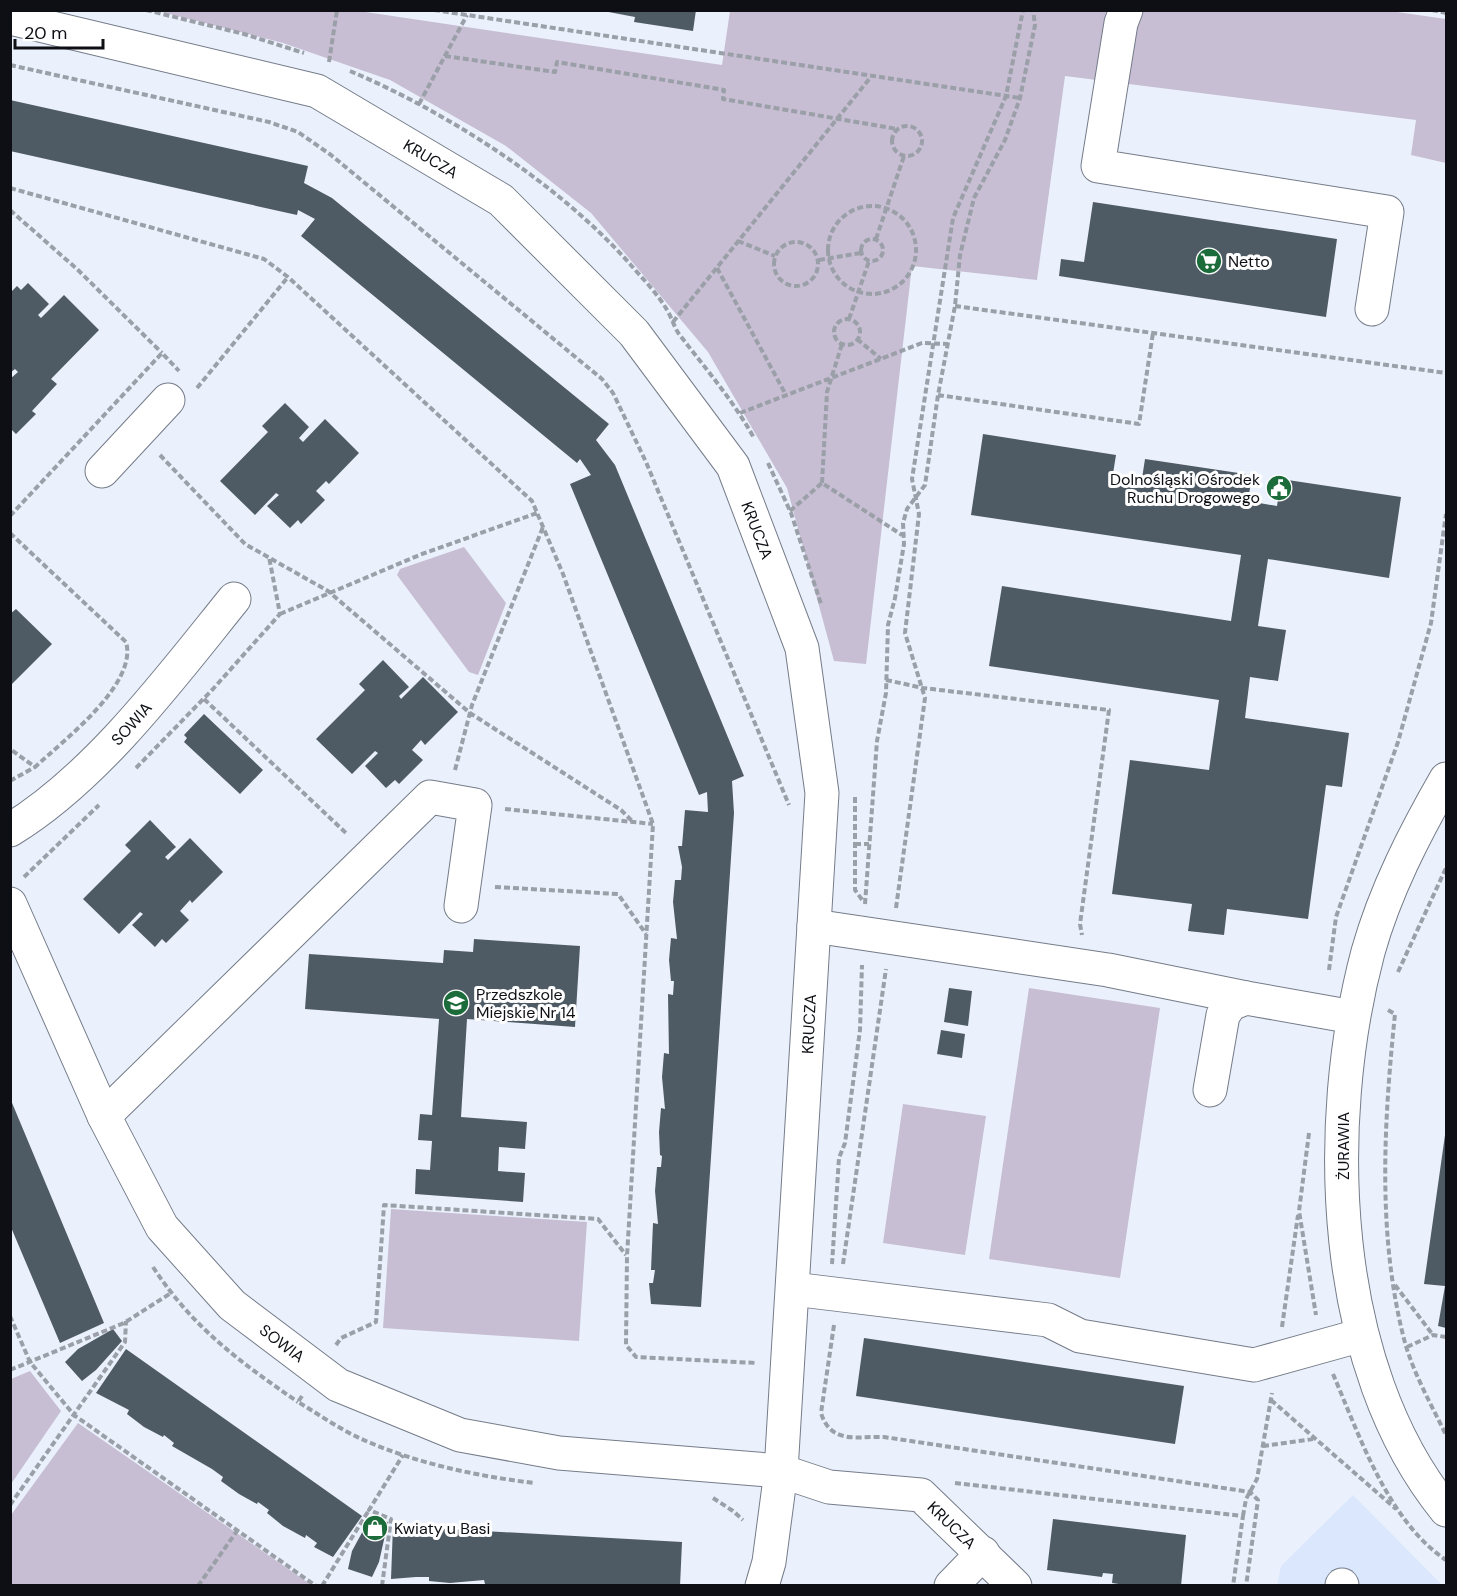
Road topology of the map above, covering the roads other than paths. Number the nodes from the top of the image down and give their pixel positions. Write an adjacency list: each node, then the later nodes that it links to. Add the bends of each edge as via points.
1 (1126, 10): 3 (street, via 1120,23 1098,166 1387,212)
2 (10, 18): 11 (street, KRUCZA, via 317,91 501,200 634,333 733,466 802,648 822,793)
3 (1372, 309)
4 (168, 400): 5 (street)
5 (102, 471)
6 (234, 599): 8 (street, SOWIA, via 129,728 39,810)
7 (1446, 779): 13 (street, ŻURAWIA, via 1396,875 1369,951)
8 (10, 830)
9 (463, 896): 15 (street, via 461,803 430,797)
10 (10, 904): 15 (street, SOWIA)
11 (814, 926): 12 (street, via 862,918); 16 (street, KRUCZA)
12 (1246, 998): 13 (street); 14 (street, via 1231,1004 1222,1015)
13 (1353, 1017): 17 (street, ŻURAWIA, via 1342,1113 1343,1212)
14 (1210, 1090)
15 (104, 1116): 18 (street, SOWIA, via 162,1227 232,1305 338,1385 460,1436 559,1453)
16 (793, 1289): 17 (street, via 1048,1320 1080,1336 1254,1365); 18 (street, KRUCZA)
17 (1362, 1335): 19 (street, ŻURAWIA, via 1396,1428)
18 (781, 1471): 20 (street, KRUCZA, via 830,1487 921,1495); 21 (street, KRUCZA, via 770,1562)
19 (1446, 1510)
20 (983, 1553): 22 (street, KRUCZA); 23 (street, KRUCZA)
21 (762, 1586)
22 (951, 1586)
23 (1015, 1586)

